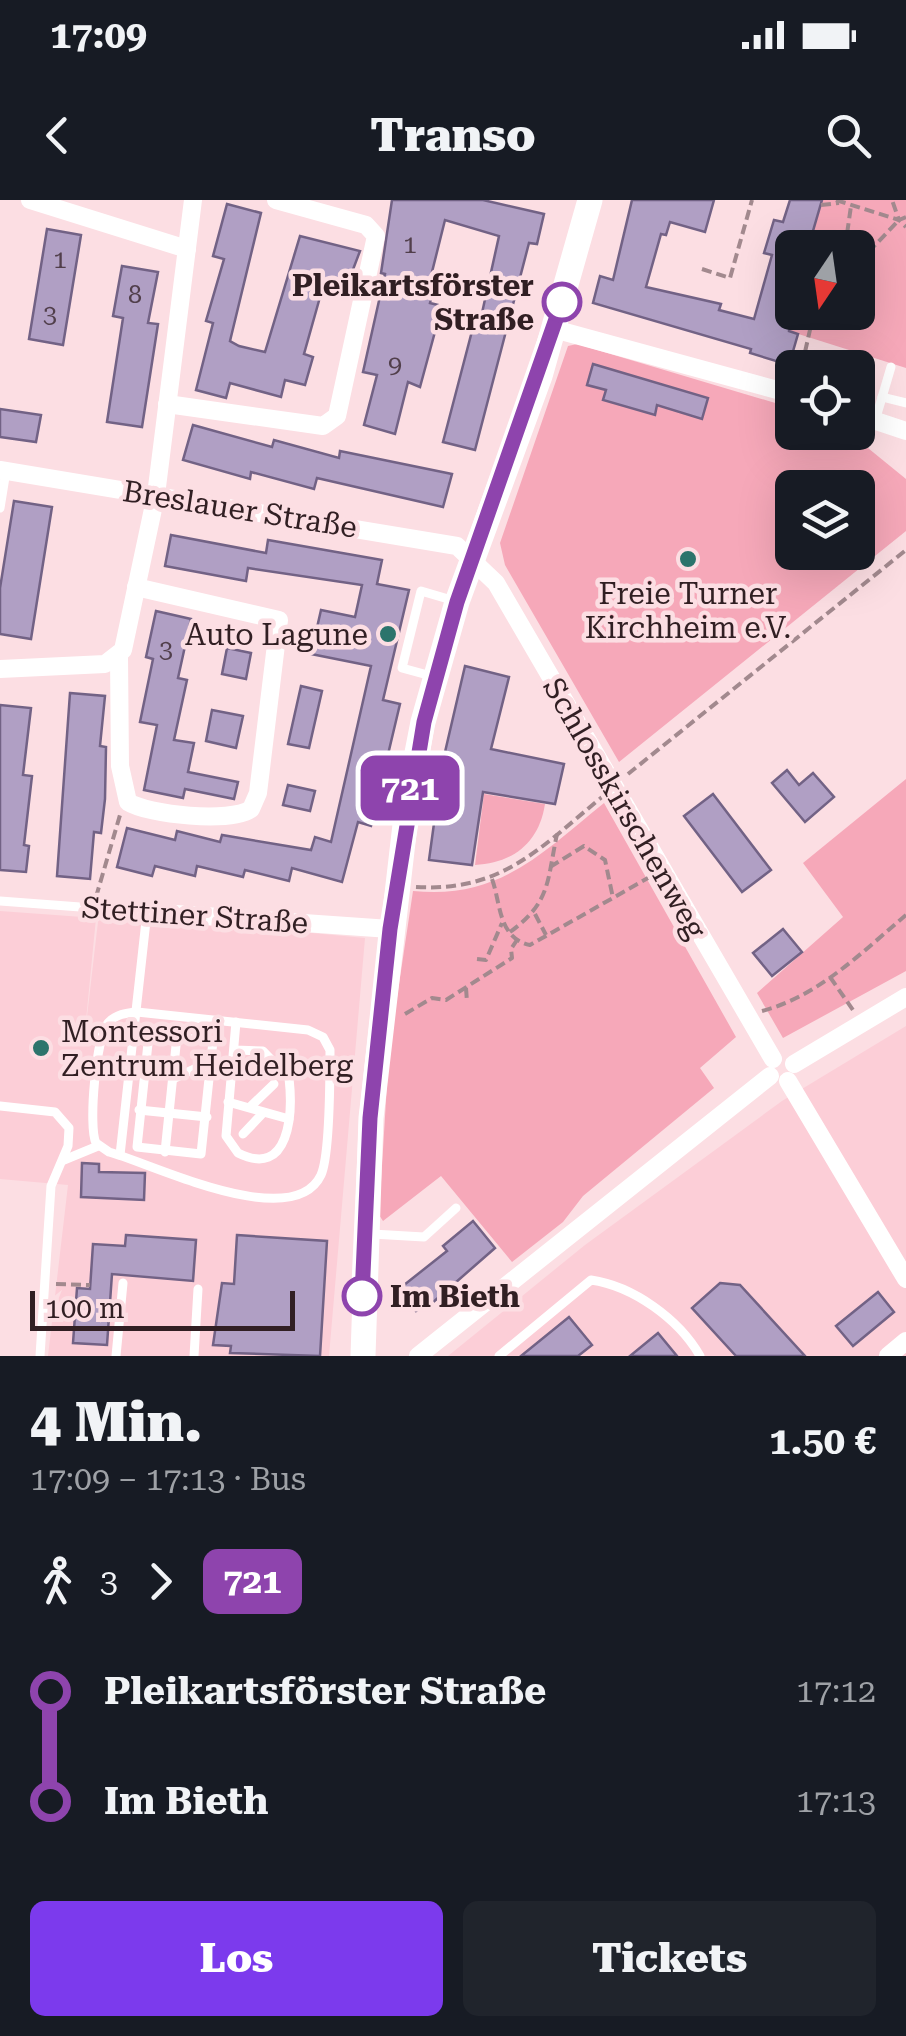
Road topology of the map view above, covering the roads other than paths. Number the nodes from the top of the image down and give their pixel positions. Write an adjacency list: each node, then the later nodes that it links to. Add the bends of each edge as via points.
1 (30, 200): 5 (street)
2 (194, 200): 5 (street)
3 (276, 200): 10 (street, via 366,225 376,236 338,416 323,426)
4 (590, 200): 6 (street)
5 (187, 249): 10 (street)
6 (554, 329): 8 (street); 18 (street)
7 (892, 367): 9 (lane)
8 (775, 389)
9 (882, 397): 11 (lane); 12 (lane)
10 (167, 404): 16 (street)
11 (906, 404)
12 (875, 406)
13 (875, 421): 14 (street)
14 (906, 431)
15 (3, 470): 16 (street, Breslauer Straße); 17 (lane)
16 (156, 495): 18 (street, Breslauer Straße, via 441,542); 19 (street)
17 (0, 508)
18 (474, 560): 20 (street); 36 (street, Schlosskirschenweg, via 496,584)
19 (136, 587): 21 (street); 21 (street, via 280,620 252,808 232,816 142,811 128,802 120,766)
20 (457, 602): 23 (street); 23 (lane, via 421,591 402,668)
21 (119, 657): 22 (street, via 85,667)
22 (0, 669)
23 (436, 677): 26 (street, via 408,800)
24 (0, 901): 25 (lane, Stettiner Straße)
25 (147, 912): 26 (street, Stettiner Straße); 28 (lane)
26 (390, 929): 53 (street)
27 (906, 997): 36 (street)
28 (138, 1012): 29 (lane); 48 (lane, via 116,1017 102,1032 91,1131); 50 (lane)
29 (242, 1023): 30 (lane); 32 (lane); 33 (lane)
30 (272, 1026): 34 (lane); 50 (lane, via 316,1032 330,1050 324,1164 313,1186 294,1196 244,1196)
31 (177, 1036): 35 (lane, via 213,1042); 37 (lane); 42 (lane, via 149,1034)
32 (251, 1048): 33 (lane); 34 (lane)
33 (235, 1050): 39 (lane)
34 (263, 1050): 46 (lane, via 289,1078)
35 (213, 1060): 37 (lane); 45 (lane)
36 (781, 1070): 54 (street, Schlosskirschenweg); 62 (street)
37 (173, 1079): 43 (lane)
38 (274, 1084): 41 (lane)
39 (228, 1102): 41 (lane); 46 (lane, via 227,1140 251,1159 282,1148)
40 (0, 1106): 51 (lane, via 64,1118 69,1128)
41 (250, 1107): 44 (lane)
42 (139, 1110): 43 (lane); 49 (lane, via 137,1147)
43 (170, 1113): 45 (lane); 49 (lane)
44 (263, 1113): 46 (lane); 47 (lane)
45 (208, 1116): 49 (lane, via 201,1154)
46 (289, 1120)
47 (244, 1134)
48 (98, 1146): 50 (lane); 51 (lane)
49 (166, 1152)
50 (120, 1155)
51 (62, 1161): 58 (lane, via 51,1186)
52 (456, 1208): 53 (lane, via 424,1237)
53 (364, 1234): 61 (street)
54 (906, 1279)
55 (124, 1282): 59 (lane)
56 (198, 1289): 60 (lane)
57 (906, 1341): 65 (street)
58 (40, 1356)
59 (116, 1356)
60 (194, 1356)
61 (363, 1356)
62 (418, 1356)
63 (499, 1356): 64 (lane, via 591,1280 612,1283 646,1303 682,1330)
64 (700, 1356)
65 (888, 1356)

